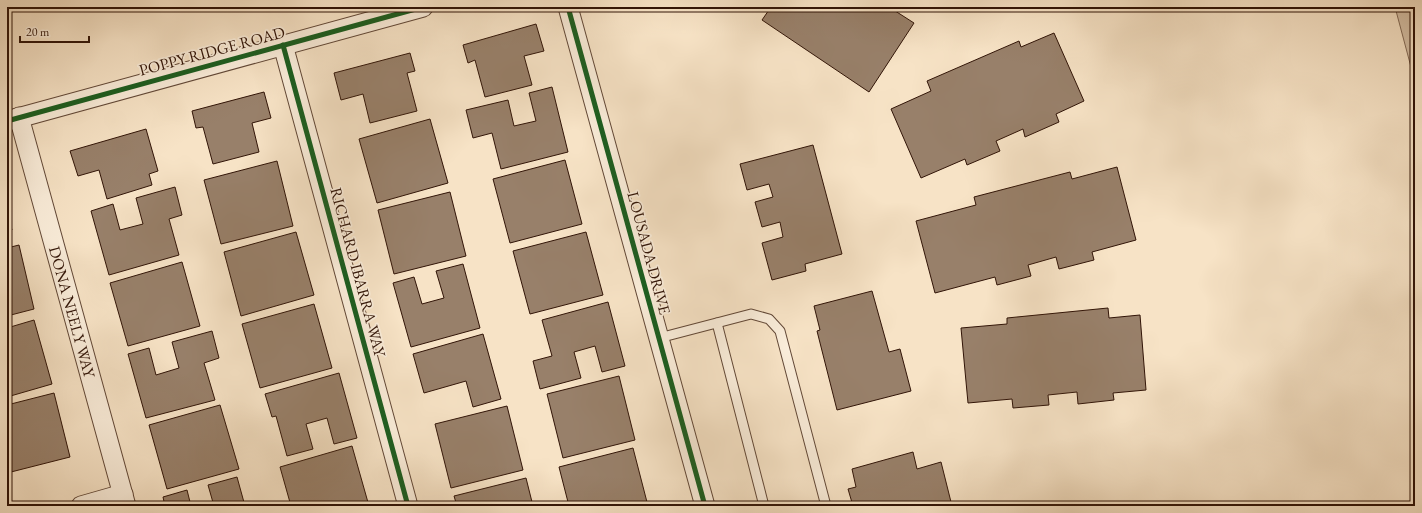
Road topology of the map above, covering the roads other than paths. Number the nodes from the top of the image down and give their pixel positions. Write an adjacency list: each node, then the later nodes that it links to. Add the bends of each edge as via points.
1 (423, 7): 3 (street, POPPY RIDGE ROAD)
2 (568, 7): 6 (street, LOUSADA DRIVE)
3 (283, 45): 4 (street, POPPY RIDGE ROAD); 9 (street, RICHARD IBARRA WAY)
4 (13, 119): 7 (street, DONA NEELY WAY)
5 (717, 323): 6 (lane); 11 (lane); 12 (lane, via 751,314 769,319 780,331)
6 (659, 338): 10 (street, LOUSADA DRIVE)
7 (125, 500): 8 (street)
8 (81, 506)
9 (408, 506)
10 (705, 506)
11 (764, 506)
12 (826, 506)

